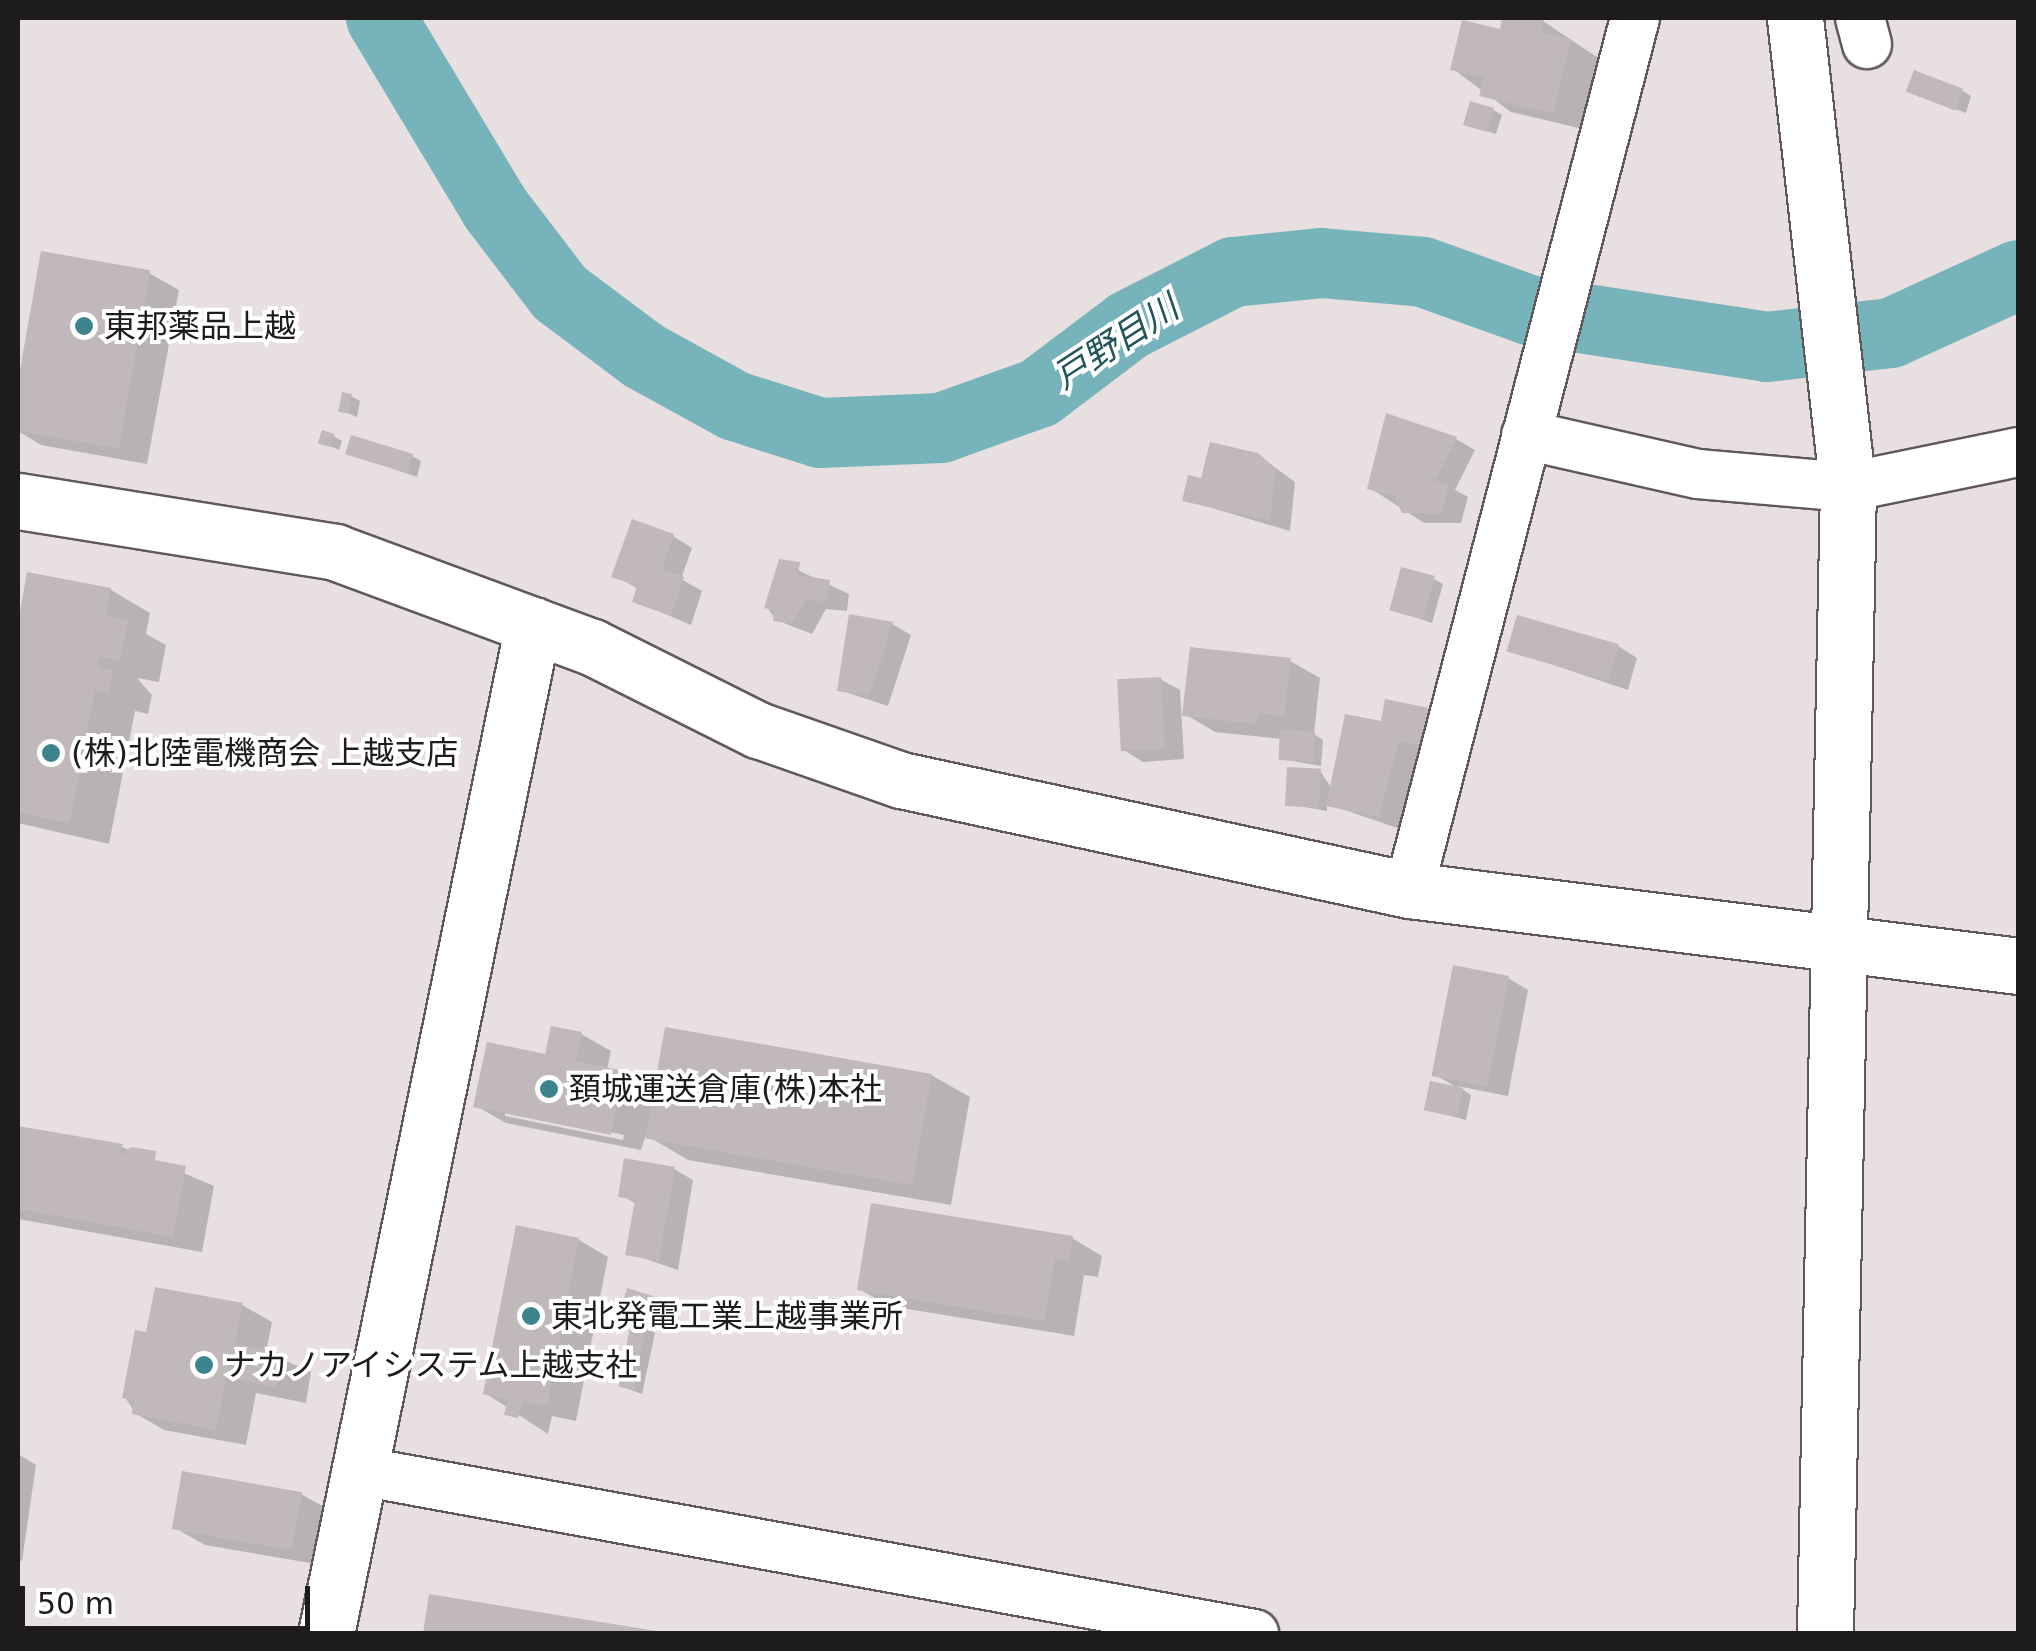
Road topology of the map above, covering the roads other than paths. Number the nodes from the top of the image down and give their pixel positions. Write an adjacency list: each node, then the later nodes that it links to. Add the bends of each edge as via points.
1 (1635, 18): 3 (street)
2 (1795, 18): 5 (street, via 1820,193)
3 (1528, 427): 5 (street, via 1698,474); 8 (street)
4 (2018, 452): 5 (street)
5 (1846, 465): 9 (street)
6 (18, 501): 7 (street, via 335,552)
7 (532, 625): 8 (street, via 758,730 901,780); 11 (street)
8 (1409, 890): 9 (street)
9 (1833, 936): 10 (street); 14 (street)
10 (2018, 966)
11 (360, 1471): 12 (street); 13 (street)
12 (326, 1634)
13 (1254, 1634)
14 (1825, 1634)

